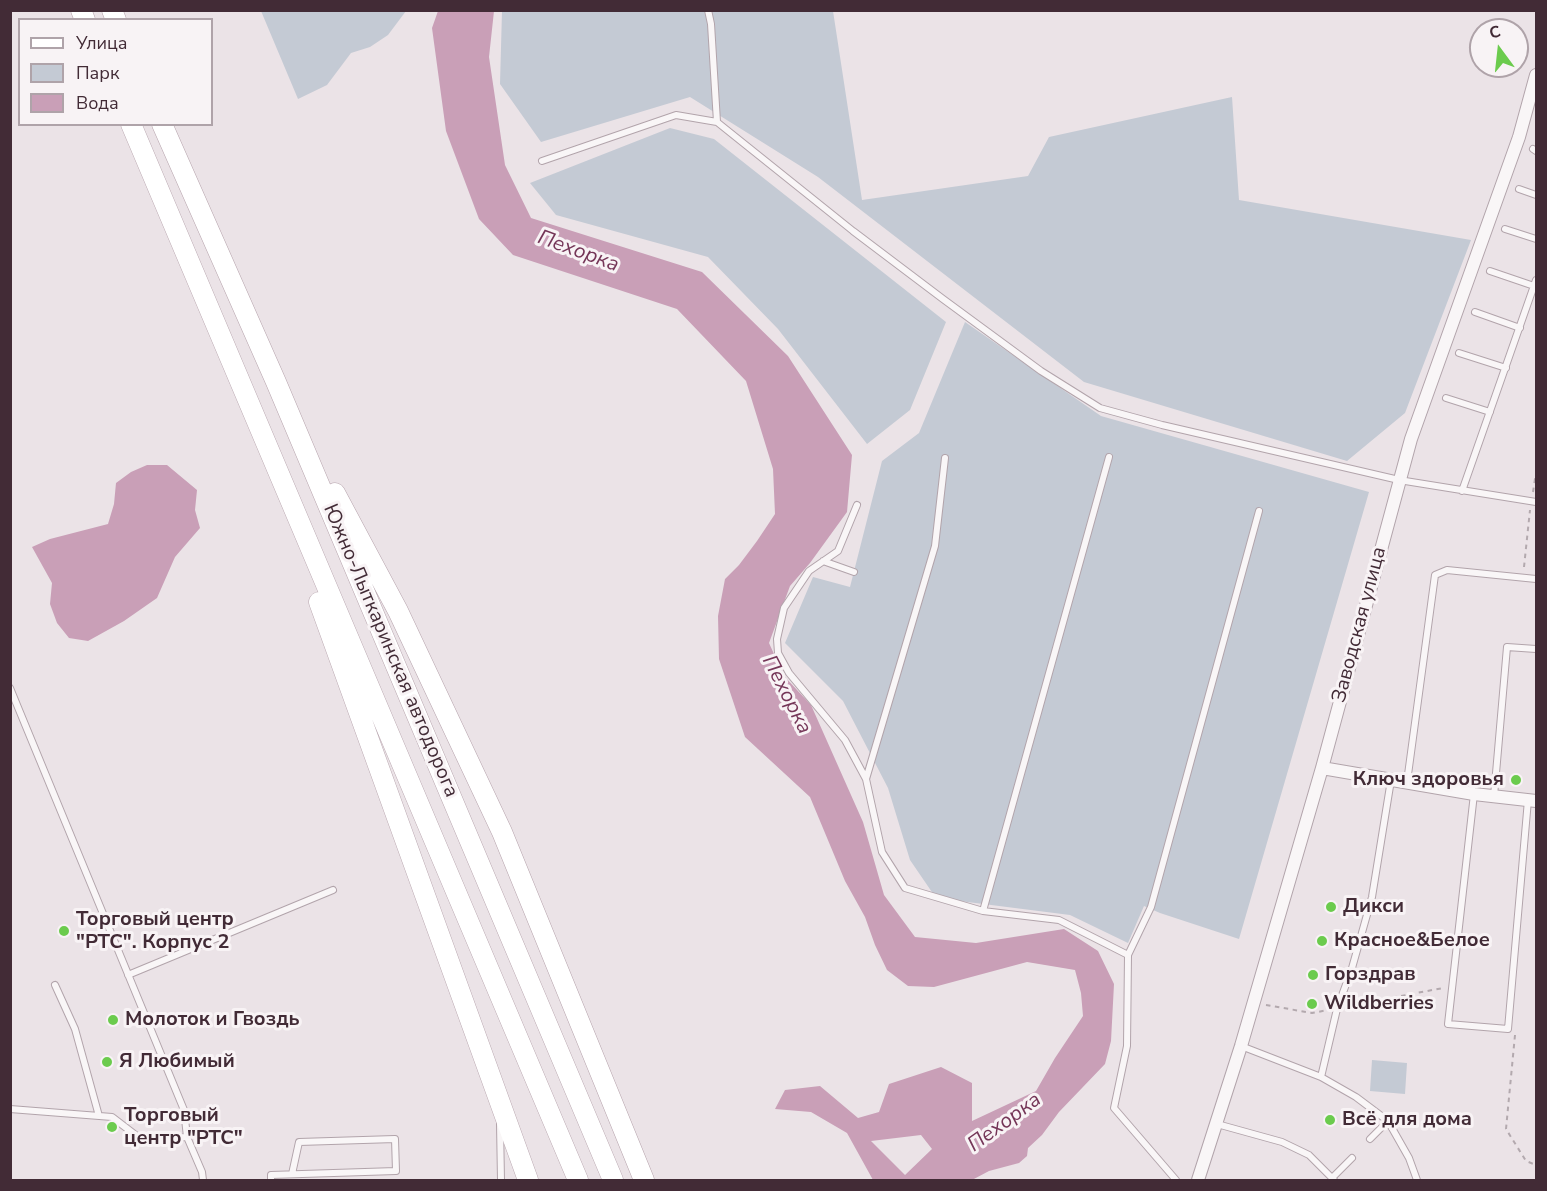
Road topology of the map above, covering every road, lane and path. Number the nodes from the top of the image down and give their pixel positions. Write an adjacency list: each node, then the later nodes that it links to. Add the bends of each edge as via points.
1 (708, 10): 3 (lane)
2 (1536, 75): 24 (street, Заводская улица, via 1519,137)
3 (717, 122): 6 (lane, via 676,115); 24 (lane, via 943,299 1041,372 1100,408)
4 (132, 126): 18 (main road, Южно-Лыткаринская автодорога)
5 (163, 126): 17 (main road, Южно-Лыткаринская автодорога)
6 (542, 161)
7 (1520, 189): 8 (lane)
8 (1536, 195)
9 (1505, 229): 10 (lane)
10 (1536, 239)
11 (1490, 271): 12 (lane)
12 (1535, 283): 14 (lane)
13 (1475, 312): 14 (lane)
14 (1520, 328): 16 (lane)
15 (1459, 353): 16 (lane)
16 (1506, 368): 20 (lane)
17 (276, 382): 69 (main road, Южно-Лыткаринская автодорога); 70 (main road, via 398,611 502,832)
18 (245, 396): 67 (main road); 68 (main road, Южно-Лыткаринская автодорога)
19 (1446, 398): 20 (lane)
20 (1490, 412): 25 (lane)
21 (1109, 457): 43 (lane)
22 (945, 458): 36 (lane, via 935,546)
23 (1536, 479): 26 (path)
24 (1399, 480): 25 (lane); 35 (street, Заводская улица)
25 (1462, 491): 26 (lane)
26 (1534, 502): 31 (path)
27 (857, 505): 29 (lane, via 838,551)
28 (1259, 511): 44 (lane, via 1151,907)
29 (823, 561): 30 (lane); 36 (lane, via 809,571 784,608 778,653 789,673 845,740)
30 (854, 572)
31 (1523, 578): 32 (lane); 38 (lane, via 1447,570 1435,575)
32 (1536, 579)
33 (1536, 649): 40 (lane, via 1507,647)
34 (10, 688): 45 (lane)
35 (1322, 768): 37 (street); 48 (street, Заводская улица)
36 (866, 779): 43 (lane, via 882,852 905,888)
37 (1391, 780): 38 (street); 49 (lane, via 1372,897)
38 (1407, 782): 39 (street)
39 (1474, 794): 40 (street); 47 (lane)
40 (1494, 796): 41 (street)
41 (1532, 801): 47 (lane, via 1508,1029 1448,1024)
42 (333, 890): 45 (lane)
43 (983, 911): 44 (lane, via 1059,920)
44 (1128, 955): 71 (lane, via 1126,1046 1114,1108)
45 (128, 975): 58 (lane, via 184,1110)
46 (55, 985): 54 (lane, via 75,1029)
47 (1453, 986): 49 (path)
48 (1254, 1003): 49 (path, via 1312,1013); 51 (street, Заводская улица)
49 (1337, 1009): 52 (lane)
50 (1516, 1033): 61 (path, via 1506,1129 1527,1161)
51 (1241, 1046): 52 (lane); 57 (street, Заводская улица)
52 (1322, 1077): 56 (lane)
53 (10, 1109): 54 (lane)
54 (99, 1116): 58 (lane, via 112,1118 142,1140)
55 (500, 1118): 66 (lane)
56 (1388, 1122): 59 (lane); 73 (lane)
57 (1216, 1124): 63 (lane, via 1282,1142 1309,1155); 72 (street, Заводская улица)
58 (187, 1137): 64 (lane)
59 (1370, 1139)
60 (1352, 1158): 63 (lane)
61 (1536, 1165)
62 (292, 1174): 62 (lane, via 396,1171 394,1138 299,1142); 65 (lane, via 271,1175)
63 (1333, 1179)
64 (203, 1180)
65 (271, 1180)
66 (501, 1180)
67 (528, 1180)
68 (578, 1180)
69 (613, 1180)
70 (644, 1180)
71 (1176, 1180)
72 (1198, 1180)
73 (1417, 1180)

